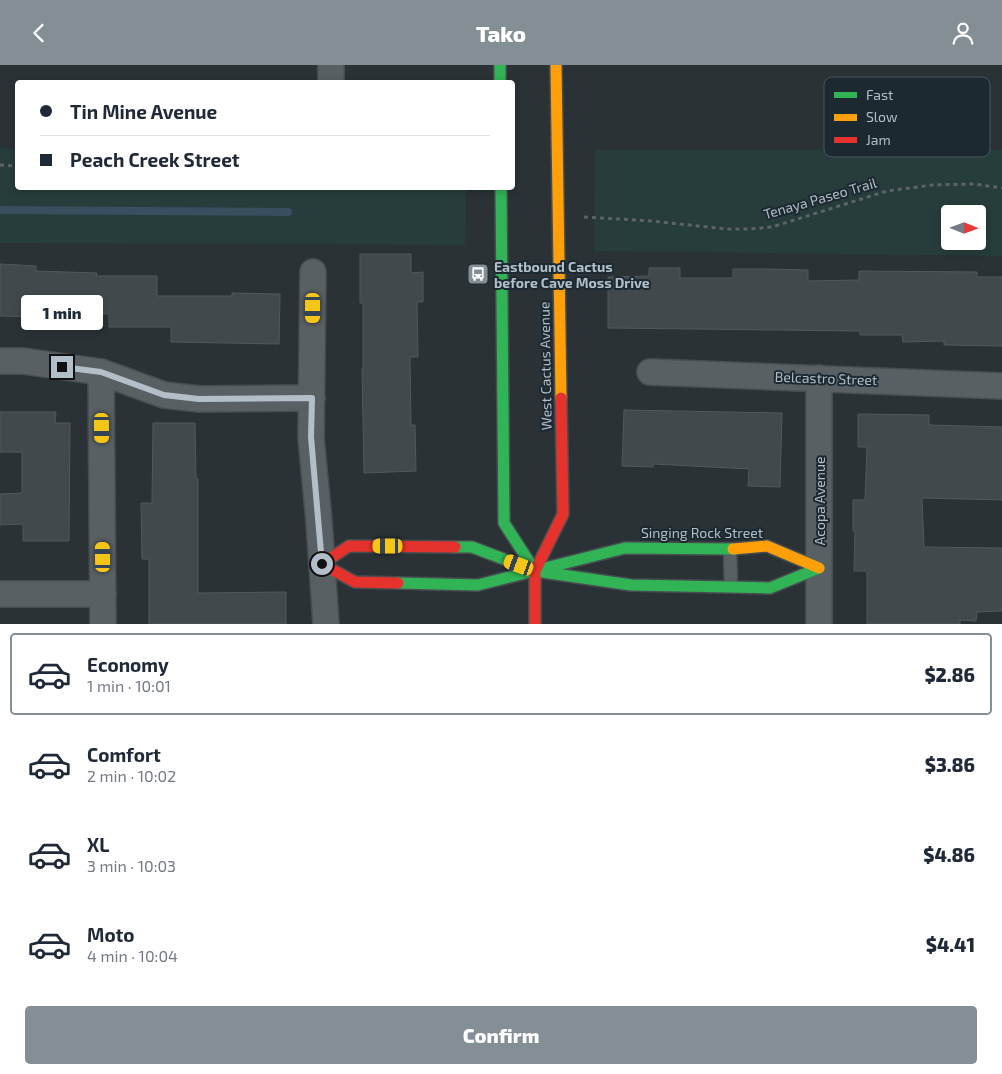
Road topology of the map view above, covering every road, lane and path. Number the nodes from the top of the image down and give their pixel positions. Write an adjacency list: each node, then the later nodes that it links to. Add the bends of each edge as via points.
1 (331, 65): 4 (street)
2 (500, 65): 5 (street)
3 (556, 65): 21 (street, West Cactus Avenue, via 563,514)
4 (331, 80)
5 (500, 80)
6 (0, 165): 7 (path)
7 (15, 165)
8 (1002, 188): 10 (path, Tenaya Paseo Trail, via 974,184 887,191 772,227 750,229)
9 (501, 190): 21 (street, via 504,523)
10 (585, 217)
11 (313, 272): 17 (street)
12 (0, 361): 13 (street)
13 (101, 372): 17 (street, via 164,395 199,399); 24 (street)
14 (650, 372): 15 (street, Belcastro Street)
15 (819, 378): 16 (street, Belcastro Street); 20 (street, Acopa Avenue)
16 (1002, 386)
17 (312, 398): 19 (street, via 311,437)
18 (730, 549): 20 (street, Singing Rock Street, via 767,546); 21 (street, Singing Rock Street, via 625,548); 22 (lane)
19 (322, 564): 21 (street, Singing Rock Street, via 354,582 478,585); 21 (street, via 349,546 472,547); 26 (street)
20 (819, 568): 22 (street, via 770,588); 28 (street, Acopa Avenue)
21 (535, 571): 22 (street, via 631,585); 27 (street, West Cactus Avenue)
22 (731, 586)
23 (0, 594): 24 (street)
24 (103, 594): 25 (street)
25 (104, 624)
26 (326, 624)
27 (535, 624)
28 (819, 624)

